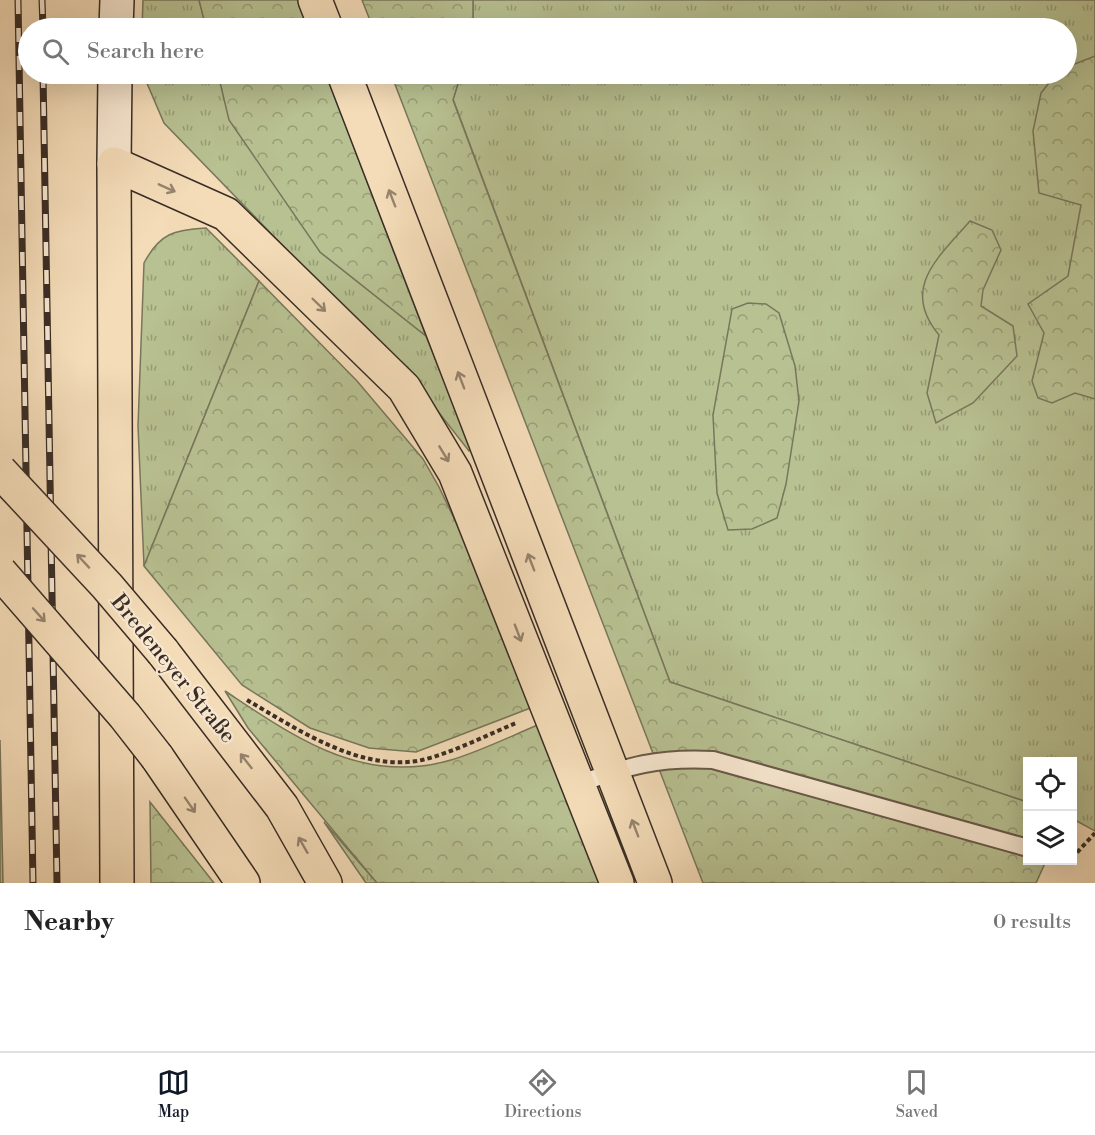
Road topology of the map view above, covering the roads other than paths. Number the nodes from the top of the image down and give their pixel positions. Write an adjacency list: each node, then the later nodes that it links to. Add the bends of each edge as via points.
1 (117, 0): 3 (main road)
2 (315, 0): 4 (main road)
3 (116, 18)
4 (322, 18)
5 (115, 84): 7 (main road)
6 (348, 84): 10 (main road, one-way to 6)
7 (114, 164): 11 (main road, one-way to 11, via 226,214 404,388 455,473); 13 (main road)
8 (0, 471): 15 (main road, Bredeneyer Straße, one-way to 8, bridge, via 282,807 163,652)
9 (0, 572): 14 (main road, one-way to 14, bridge, via 118,707)
10 (613, 772): 11 (lane); 12 (lane, via 675,758 712,760); 17 (main road, one-way to 10)
11 (578, 784): 16 (main road)
12 (1023, 847)
13 (117, 883)
14 (243, 883)
15 (325, 883)
16 (617, 883)
17 (656, 883)

